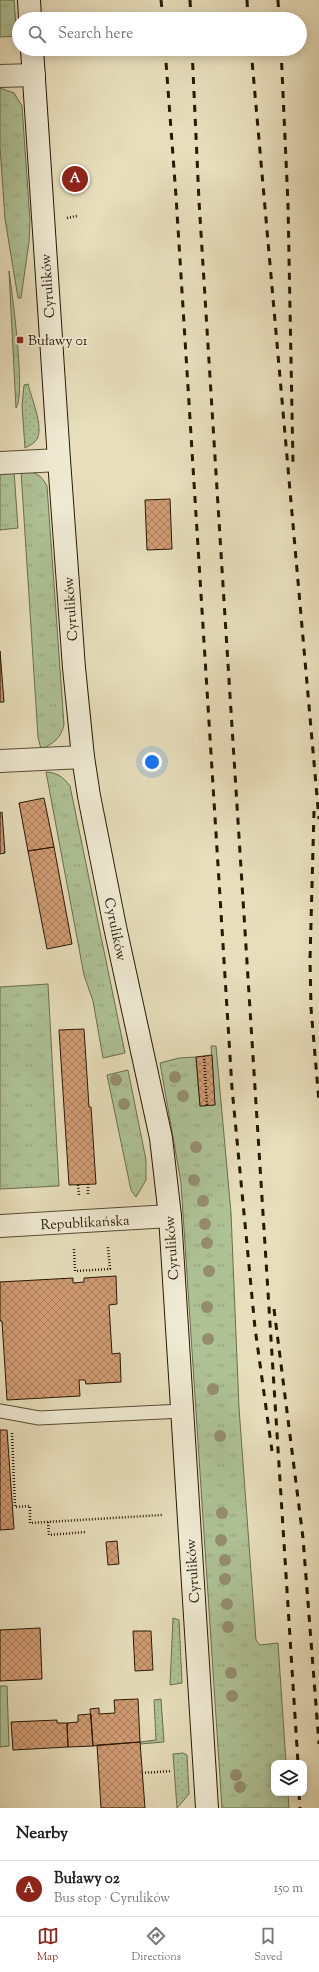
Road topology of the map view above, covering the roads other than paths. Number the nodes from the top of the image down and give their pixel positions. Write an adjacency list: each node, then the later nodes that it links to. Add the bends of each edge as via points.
1 (29, 0): 2 (main road)
2 (30, 12)
3 (33, 56): 4 (main road, Cyrulików)
4 (34, 75): 5 (main road); 6 (main road, Cyrulików)
5 (0, 76)
6 (59, 460): 7 (main road); 8 (main road, Cyrulików)
7 (0, 463)
8 (83, 758): 9 (main road); 10 (main road, Cyrulików, via 115,927 161,1138)
9 (0, 761)
10 (170, 1216): 11 (main road, Republikańska); 13 (main road, Cyrulików)
11 (0, 1226)
12 (0, 1411): 13 (lane, via 39,1418)
13 (182, 1411): 14 (main road, Cyrulików)
14 (207, 1808)

